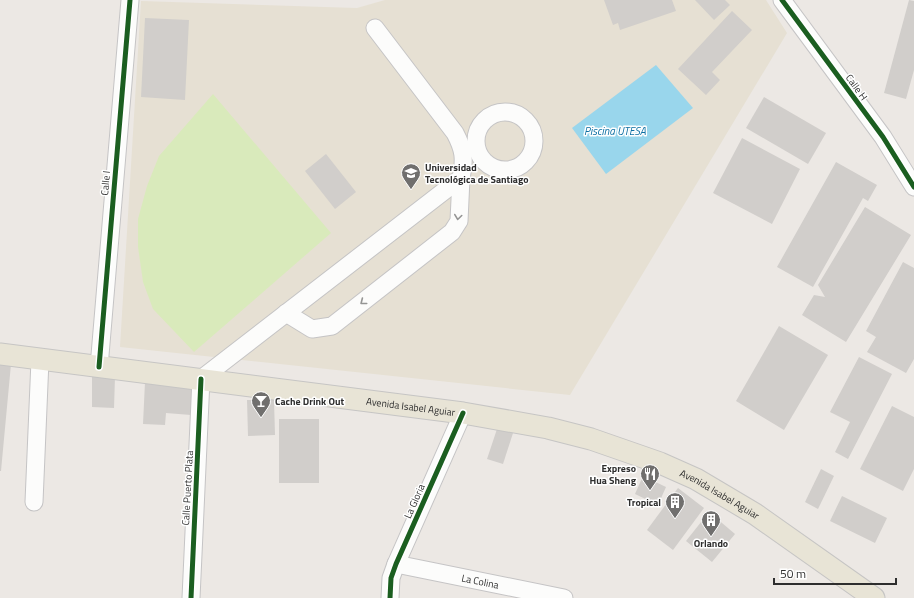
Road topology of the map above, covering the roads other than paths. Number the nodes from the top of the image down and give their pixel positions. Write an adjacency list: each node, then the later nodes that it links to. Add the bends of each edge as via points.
1 (130, 0): 9 (street, Calle I)
2 (782, 0): 5 (street, Calle H, via 883,137)
3 (375, 28): 4 (street, via 455,133 470,148 464,160)
4 (461, 178): 6 (street); 6 (street, one-way to 6, via 459,221 452,232 332,326 312,329)
5 (914, 187)
6 (286, 313): 10 (street)
7 (0, 354): 8 (main road, Avenida Isabel Aguiar)
8 (40, 360): 9 (main road, Avenida Isabel Aguiar); 12 (street)
9 (99, 367): 10 (main road, Avenida Isabel Aguiar)
10 (201, 379): 11 (main road, Avenida Isabel Aguiar); 14 (street, Calle Puerto Plata)
11 (463, 412): 13 (street, La Gloria); 17 (main road, Avenida Isabel Aguiar, via 591,439 668,466 755,514)
12 (34, 502)
13 (396, 564): 15 (street, La Gloria); 16 (street, La Colina)
14 (191, 598)
15 (390, 598)
16 (564, 598)
17 (874, 598)

